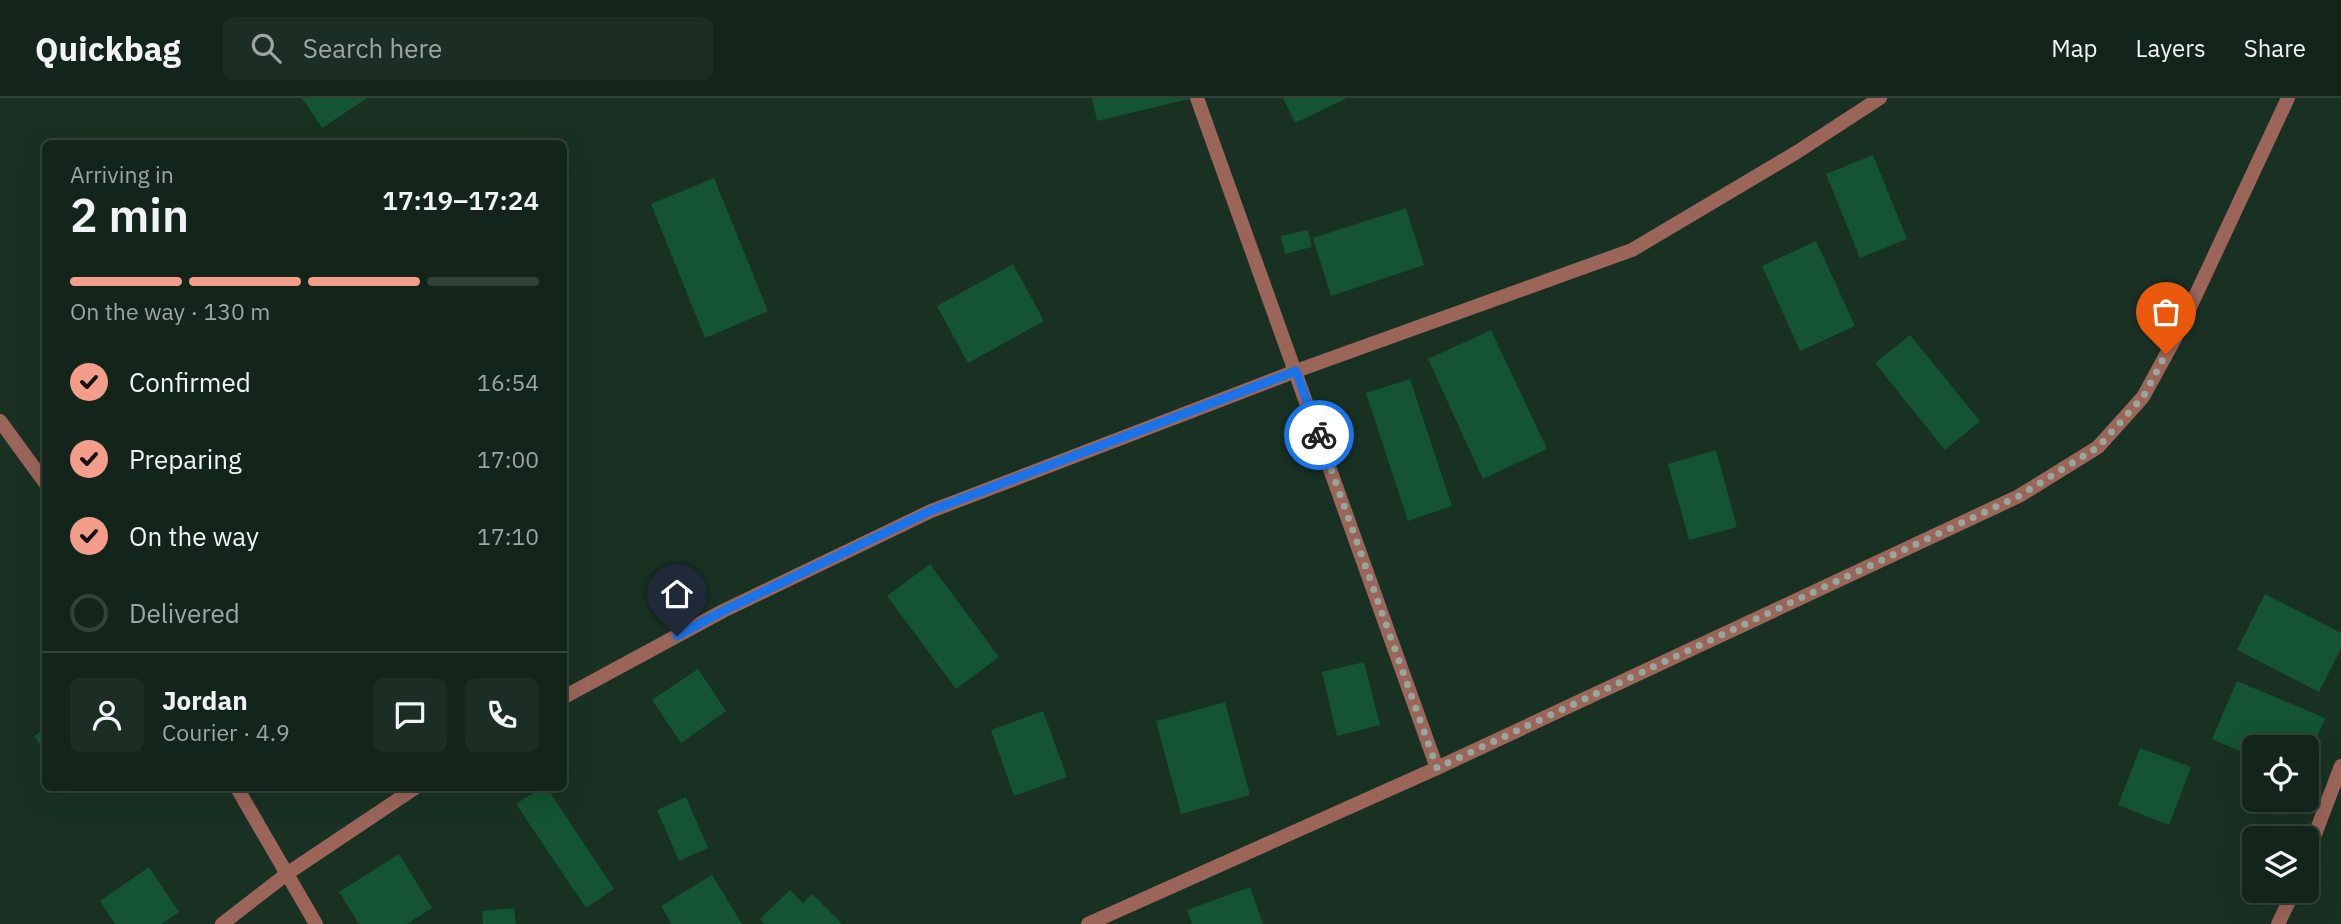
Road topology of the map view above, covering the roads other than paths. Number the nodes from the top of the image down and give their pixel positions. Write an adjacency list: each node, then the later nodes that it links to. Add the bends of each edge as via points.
1 (1197, 98): 4 (street)
2 (1880, 98): 4 (street, via 1632,250)
3 (2288, 98): 9 (street, via 2172,344 2143,397 2098,447 2019,496)
4 (1296, 371): 7 (street, via 930,511 723,611); 9 (street)
5 (0, 421): 6 (street)
6 (42, 479)
7 (567, 695)
8 (2341, 766): 12 (street)
9 (1437, 768): 17 (street)
10 (239, 791): 13 (street)
11 (411, 791): 13 (street)
12 (2318, 826)
13 (289, 873): 15 (street); 16 (street)
14 (2288, 903): 18 (street)
15 (222, 924)
16 (316, 924)
17 (1088, 924)
18 (2278, 924)

